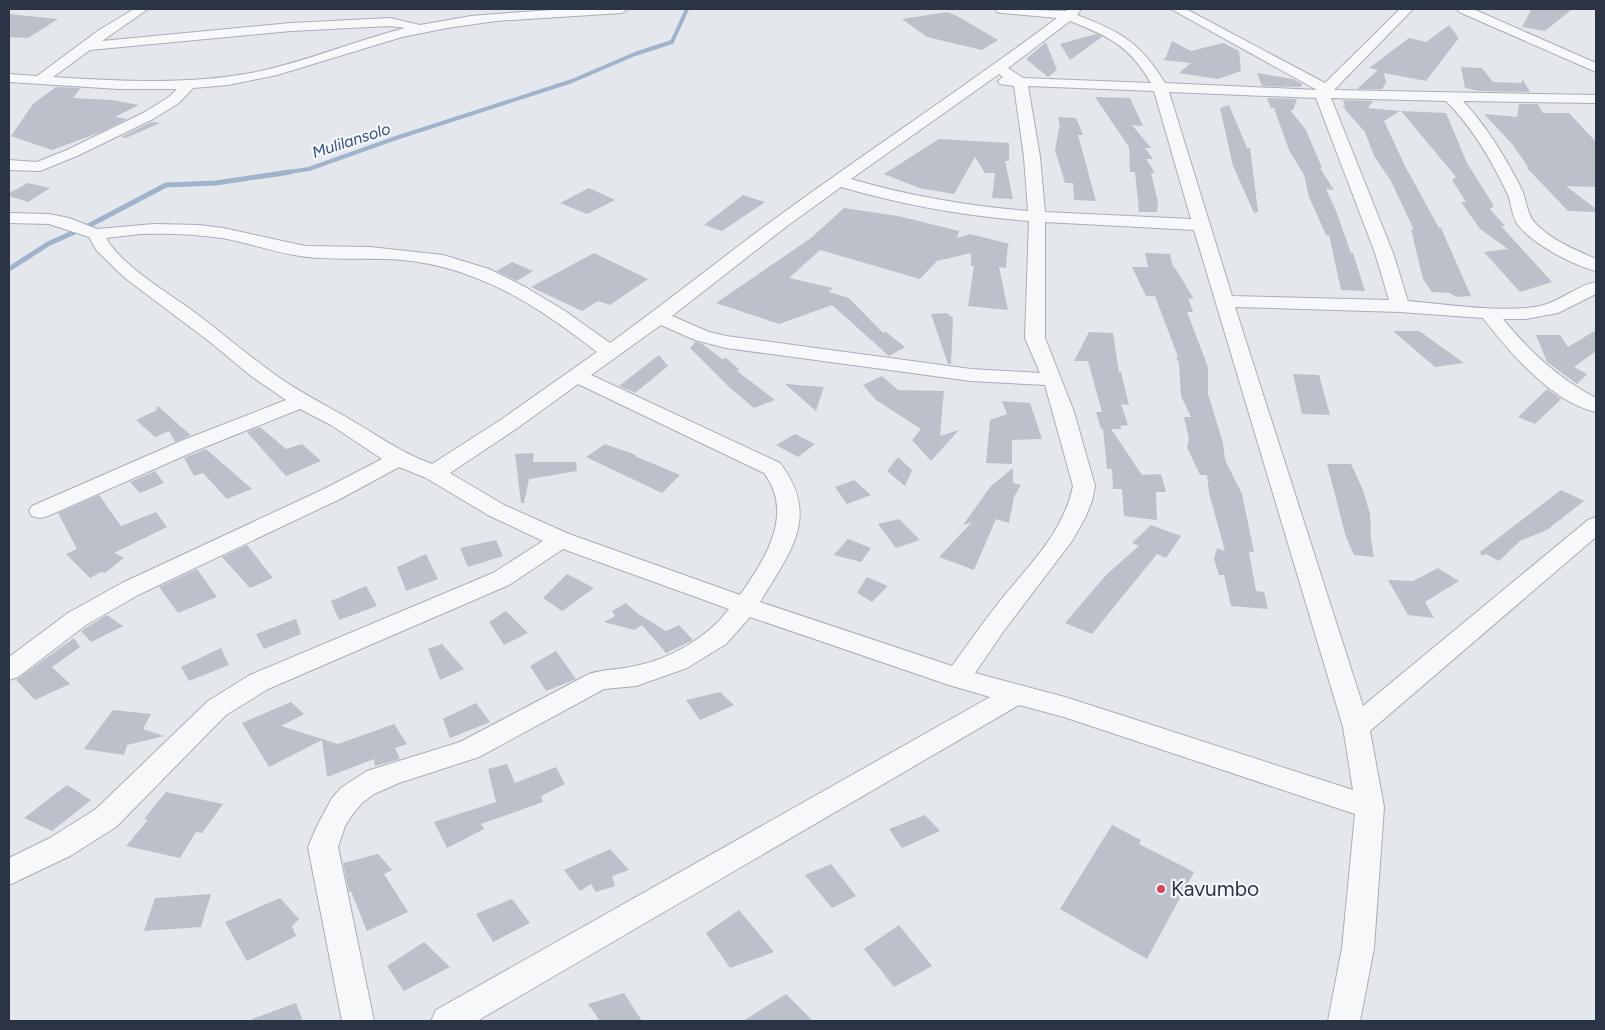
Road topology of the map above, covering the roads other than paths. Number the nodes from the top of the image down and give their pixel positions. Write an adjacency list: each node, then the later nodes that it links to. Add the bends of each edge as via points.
1 (142, 9): 13 (street)
2 (622, 9): 11 (street)
3 (1001, 9): 8 (street)
4 (1177, 9): 22 (street)
5 (1408, 9): 22 (street)
6 (1463, 9): 15 (street)
7 (366, 10): 10 (street)
8 (1072, 12): 14 (street); 21 (street, via 1130,46 1146,63)
9 (441, 14): 11 (street)
10 (390, 22): 12 (street); 13 (street, via 291,26)
11 (453, 23): 12 (street)
12 (421, 28): 20 (street, via 259,76)
13 (86, 46): 16 (street)
14 (999, 68): 18 (street); 19 (street)
15 (1596, 68)
16 (40, 80): 17 (street); 20 (street)
17 (13, 81)
18 (981, 81): 19 (street); 26 (street)
19 (1020, 82): 21 (street); 27 (street)
20 (189, 85): 25 (street, via 174,100 148,116 72,153 40,166)
21 (1160, 87): 22 (street); 29 (street)
22 (1325, 92): 23 (street); 34 (street)
23 (1448, 95): 24 (street); 31 (street, via 1470,118 1505,171 1525,222 1541,237)
24 (1596, 99)
25 (9, 165)
26 (840, 181): 27 (street, via 905,199); 36 (street, via 781,222)
27 (1037, 217): 29 (street); 39 (street, via 1035,338)
28 (9, 218): 30 (street, via 49,219)
29 (1202, 225): 33 (street)
30 (88, 231): 37 (street, via 214,232 305,252 346,251 434,259 463,266 500,282 576,325); 40 (street, via 131,274 258,372)
31 (1596, 266)
32 (1596, 287): 35 (street, via 1551,310)
33 (1224, 301): 34 (street); 51 (street)
34 (1400, 306): 35 (street)
35 (1489, 313): 41 (street, via 1530,362 1560,386)
36 (659, 317): 37 (street); 39 (street, via 702,336 726,342 971,375)
37 (609, 352): 38 (street)
38 (577, 376): 43 (street); 47 (street, via 772,468 782,480 788,492 790,517 786,538)
39 (1053, 380): 49 (street, via 1084,495 1073,524)
40 (301, 401): 42 (street); 44 (street)
41 (1596, 406)
42 (398, 459): 43 (street); 48 (street, via 130,589 77,620)
43 (434, 473): 46 (street, via 496,510)
44 (40, 511)
45 (1596, 525): 51 (street)
46 (561, 540): 47 (street); 53 (street, via 501,579 259,682 217,708 106,818 60,847)
47 (746, 606): 49 (street); 54 (street, via 716,637 659,669 598,681 462,753 381,778 353,795 341,807 323,847)
48 (9, 670)
49 (958, 678): 50 (street)
50 (1018, 693): 52 (street); 55 (street)
51 (1356, 727): 52 (street)
52 (1370, 807): 56 (street, via 1358,948)
53 (9, 872)
54 (358, 1021)
55 (447, 1021)
56 (1344, 1021)

